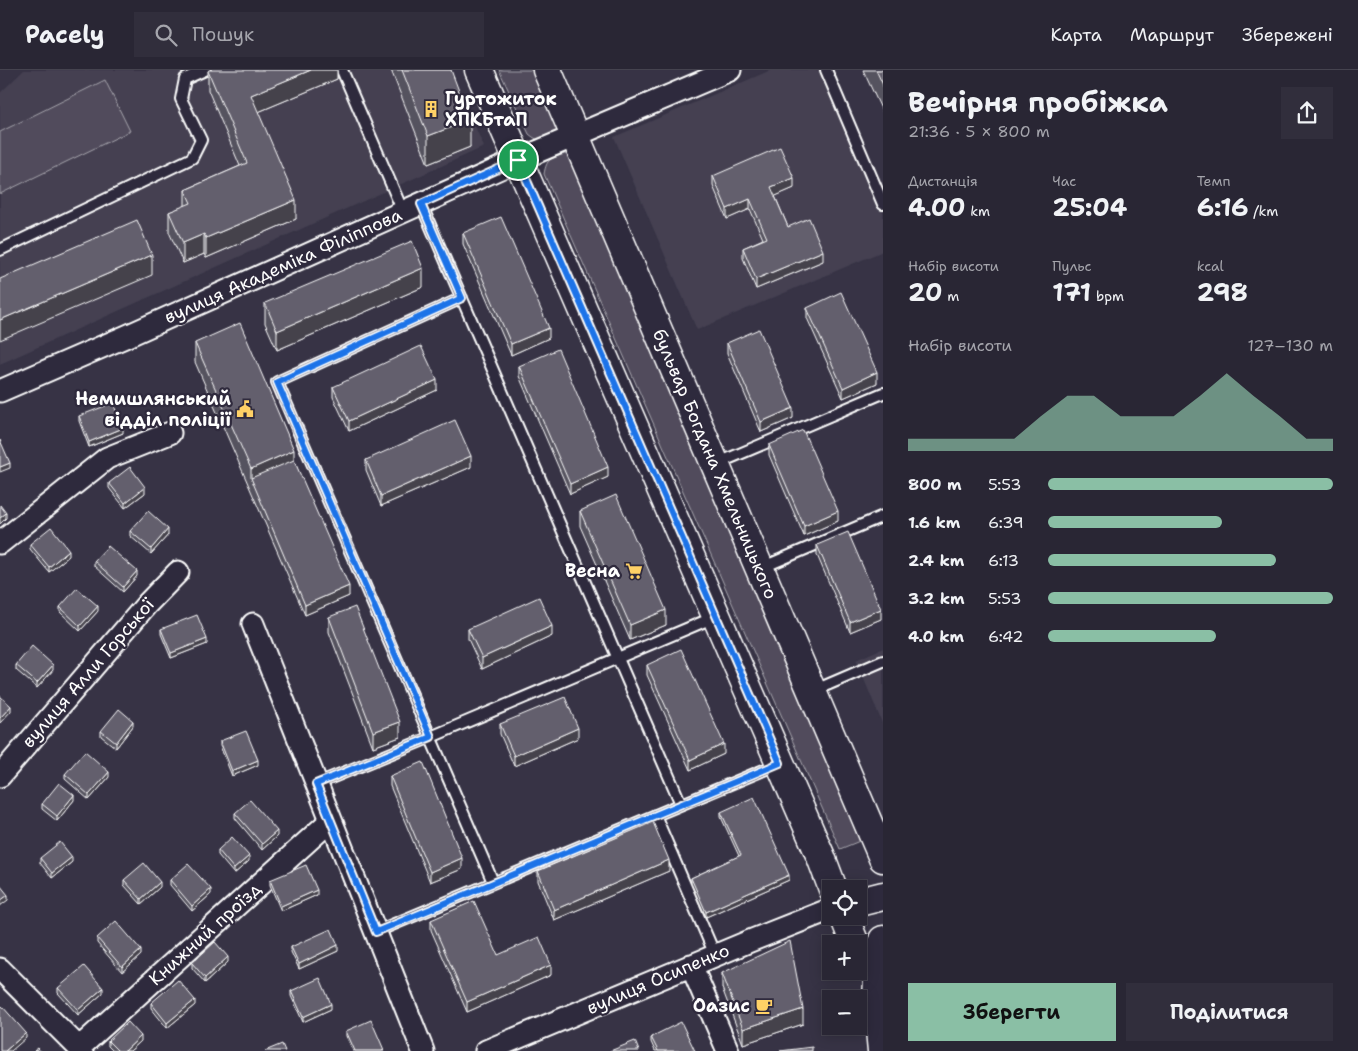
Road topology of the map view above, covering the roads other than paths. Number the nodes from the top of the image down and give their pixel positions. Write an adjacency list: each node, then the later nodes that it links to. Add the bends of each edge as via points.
1 (205, 70): 11 (lane, via 184,79 180,99 201,140 192,158)
2 (342, 70): 10 (lane)
3 (479, 70): 8 (main road)
4 (547, 70): 7 (main road, бульвар Богдана Хмельницького)
5 (730, 70): 7 (street, вулиця Академіка Філіппова)
6 (826, 70): 9 (lane)
7 (575, 136): 8 (street, вулиця Академіка Філіппова); 16 (main road, бульвар Богдана Хмельницького)
8 (518, 160): 10 (street, вулиця Академіка Філіппова); 21 (main road)
9 (883, 204)
10 (410, 212): 12 (lane); 13 (street, вулиця Академіка Філіппова)
11 (0, 250)
12 (462, 298): 23 (lane); 26 (lane, via 277,382)
13 (0, 391)
14 (883, 393): 16 (lane)
15 (170, 433): 18 (street, via 107,458)
16 (715, 465): 19 (main road, бульвар Богдана Хмельницького)
17 (883, 516): 19 (lane)
18 (0, 543)
19 (760, 568): 25 (main road, бульвар Богдана Хмельницького)
20 (178, 572): 28 (street, вулиця Алли Горської, via 146,604)
21 (716, 616): 23 (lane); 27 (main road)
22 (253, 624): 29 (street)
23 (618, 658): 26 (lane); 30 (lane)
24 (883, 661): 25 (lane)
25 (812, 691): 33 (main road, бульвар Богдана Хмельницького)
26 (431, 737): 29 (lane); 35 (lane)
27 (780, 763): 30 (lane); 34 (main road)
28 (0, 776)
29 (316, 784): 32 (street)
30 (681, 804): 31 (lane)
31 (655, 815): 35 (lane); 41 (lane)
32 (331, 820): 39 (street); 46 (street, Книжний проїзд)
33 (883, 858)
34 (829, 880)
35 (493, 882): 39 (lane)
36 (883, 896): 37 (main road)
37 (867, 900)
38 (822, 913): 41 (street, вулиця Осипенко)
39 (376, 932): 47 (street)
40 (883, 940): 45 (main road)
41 (715, 955): 42 (street, вулиця Осипенко)
42 (691, 965): 48 (street, вулиця Осипенко); 49 (street)
43 (0, 969): 46 (street)
44 (867, 973): 45 (main road)
45 (877, 998): 50 (main road)
46 (81, 1049)
47 (423, 1051)
48 (486, 1051)
49 (728, 1051)
50 (882, 1051)

